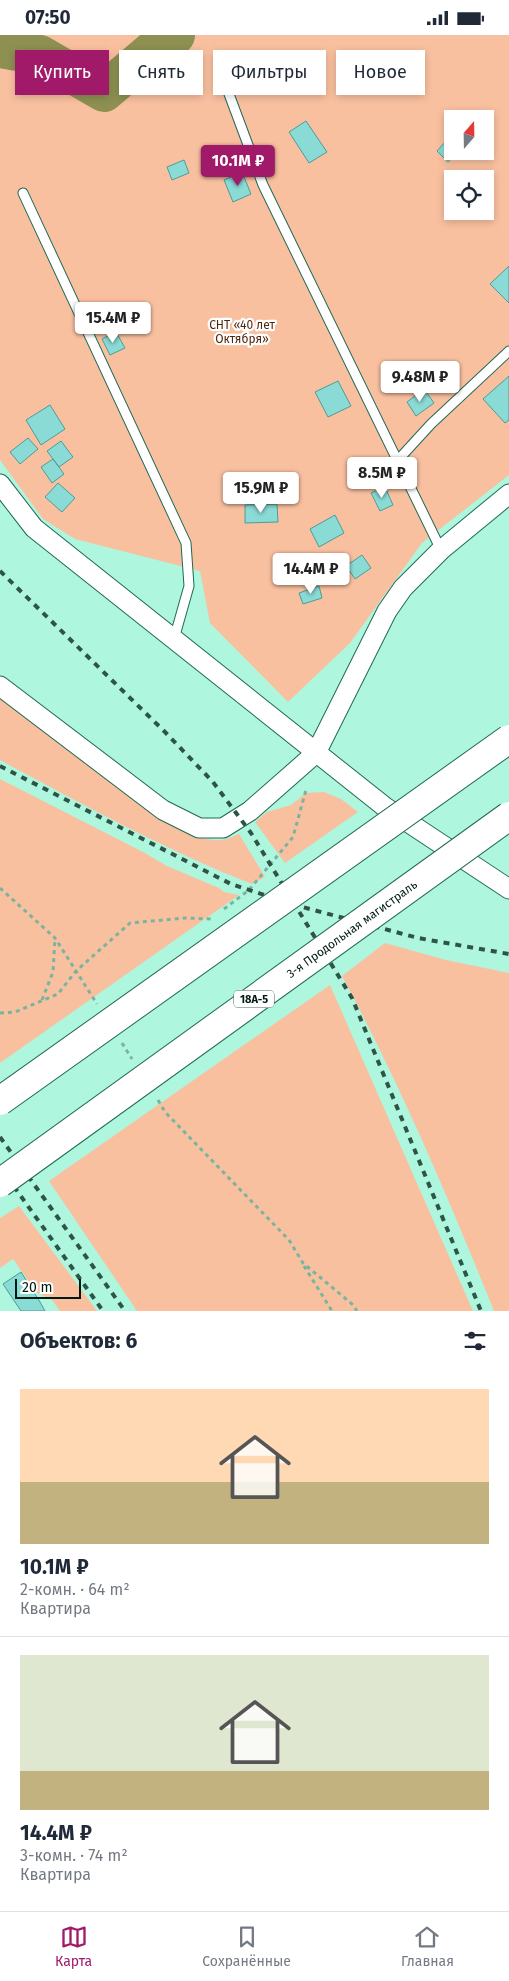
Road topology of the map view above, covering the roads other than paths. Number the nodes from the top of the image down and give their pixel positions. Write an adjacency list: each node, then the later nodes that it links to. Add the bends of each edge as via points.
1 (229, 95): 4 (lane, via 263,185)
2 (23, 193): 8 (lane, via 186,543 189,586)
3 (509, 351): 4 (lane, via 431,424)
4 (398, 460): 7 (lane)
5 (0, 484): 8 (street, via 34,528)
6 (509, 494): 7 (street)
7 (440, 551): 11 (street, via 403,588 387,611)
8 (173, 640): 11 (street)
9 (0, 686): 11 (street, via 163,810 199,828 223,828 250,811)
10 (509, 739): 14 (highway, bridge)
11 (316, 753): 13 (street, via 385,807)
12 (509, 816): 15 (highway, 3-я Продольная магистраль / 18А-5, bridge)
13 (509, 889)
14 (0, 1101)
15 (0, 1183)

